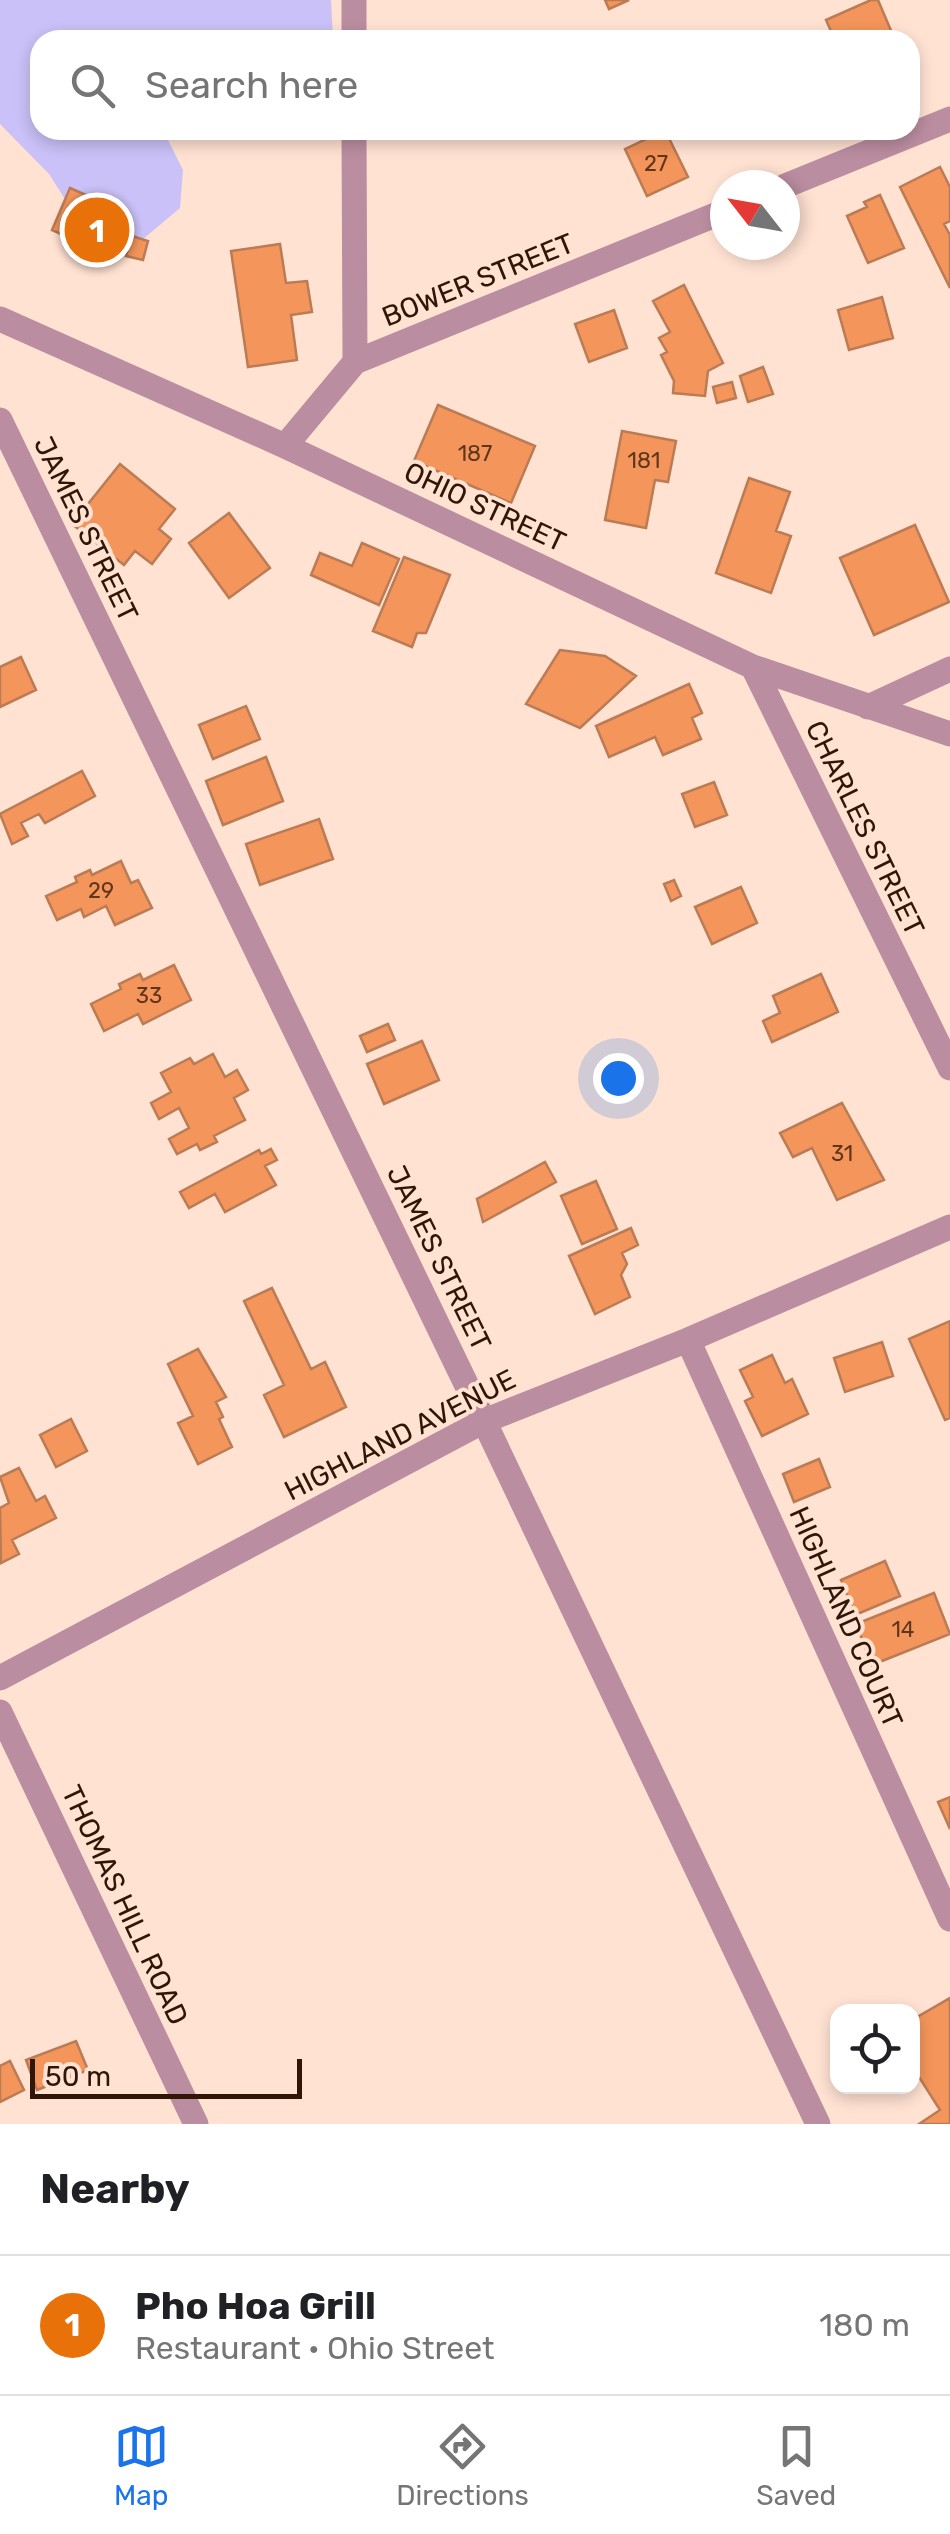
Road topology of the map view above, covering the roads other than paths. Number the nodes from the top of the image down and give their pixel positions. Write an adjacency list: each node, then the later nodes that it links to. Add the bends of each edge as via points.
1 (354, 0): 2 (street)
2 (354, 30)
3 (950, 119): 4 (street)
4 (920, 131)
5 (354, 140): 10 (street)
6 (898, 140): 7 (street)
7 (800, 180)
8 (710, 217): 10 (street, BOWER STREET)
9 (0, 320): 12 (street, OHIO STREET)
10 (355, 362): 12 (street, BOWER STREET)
11 (0, 420): 20 (street, JAMES STREET)
12 (285, 446): 13 (street, OHIO STREET)
13 (754, 668): 15 (street, OHIO STREET); 17 (street, CHARLES STREET)
14 (950, 669): 15 (street)
15 (868, 706): 16 (street, OHIO STREET)
16 (950, 734)
17 (950, 1068)
18 (950, 1227): 19 (street, HIGHLAND AVENUE)
19 (688, 1340): 20 (street, HIGHLAND AVENUE); 23 (street, HIGHLAND COURT)
20 (484, 1421): 21 (street, HIGHLAND AVENUE); 25 (street, JAMES STREET)
21 (0, 1678)
22 (0, 1712): 24 (street, THOMAS HILL ROAD)
23 (950, 1919)
24 (196, 2124)
25 (818, 2124)

